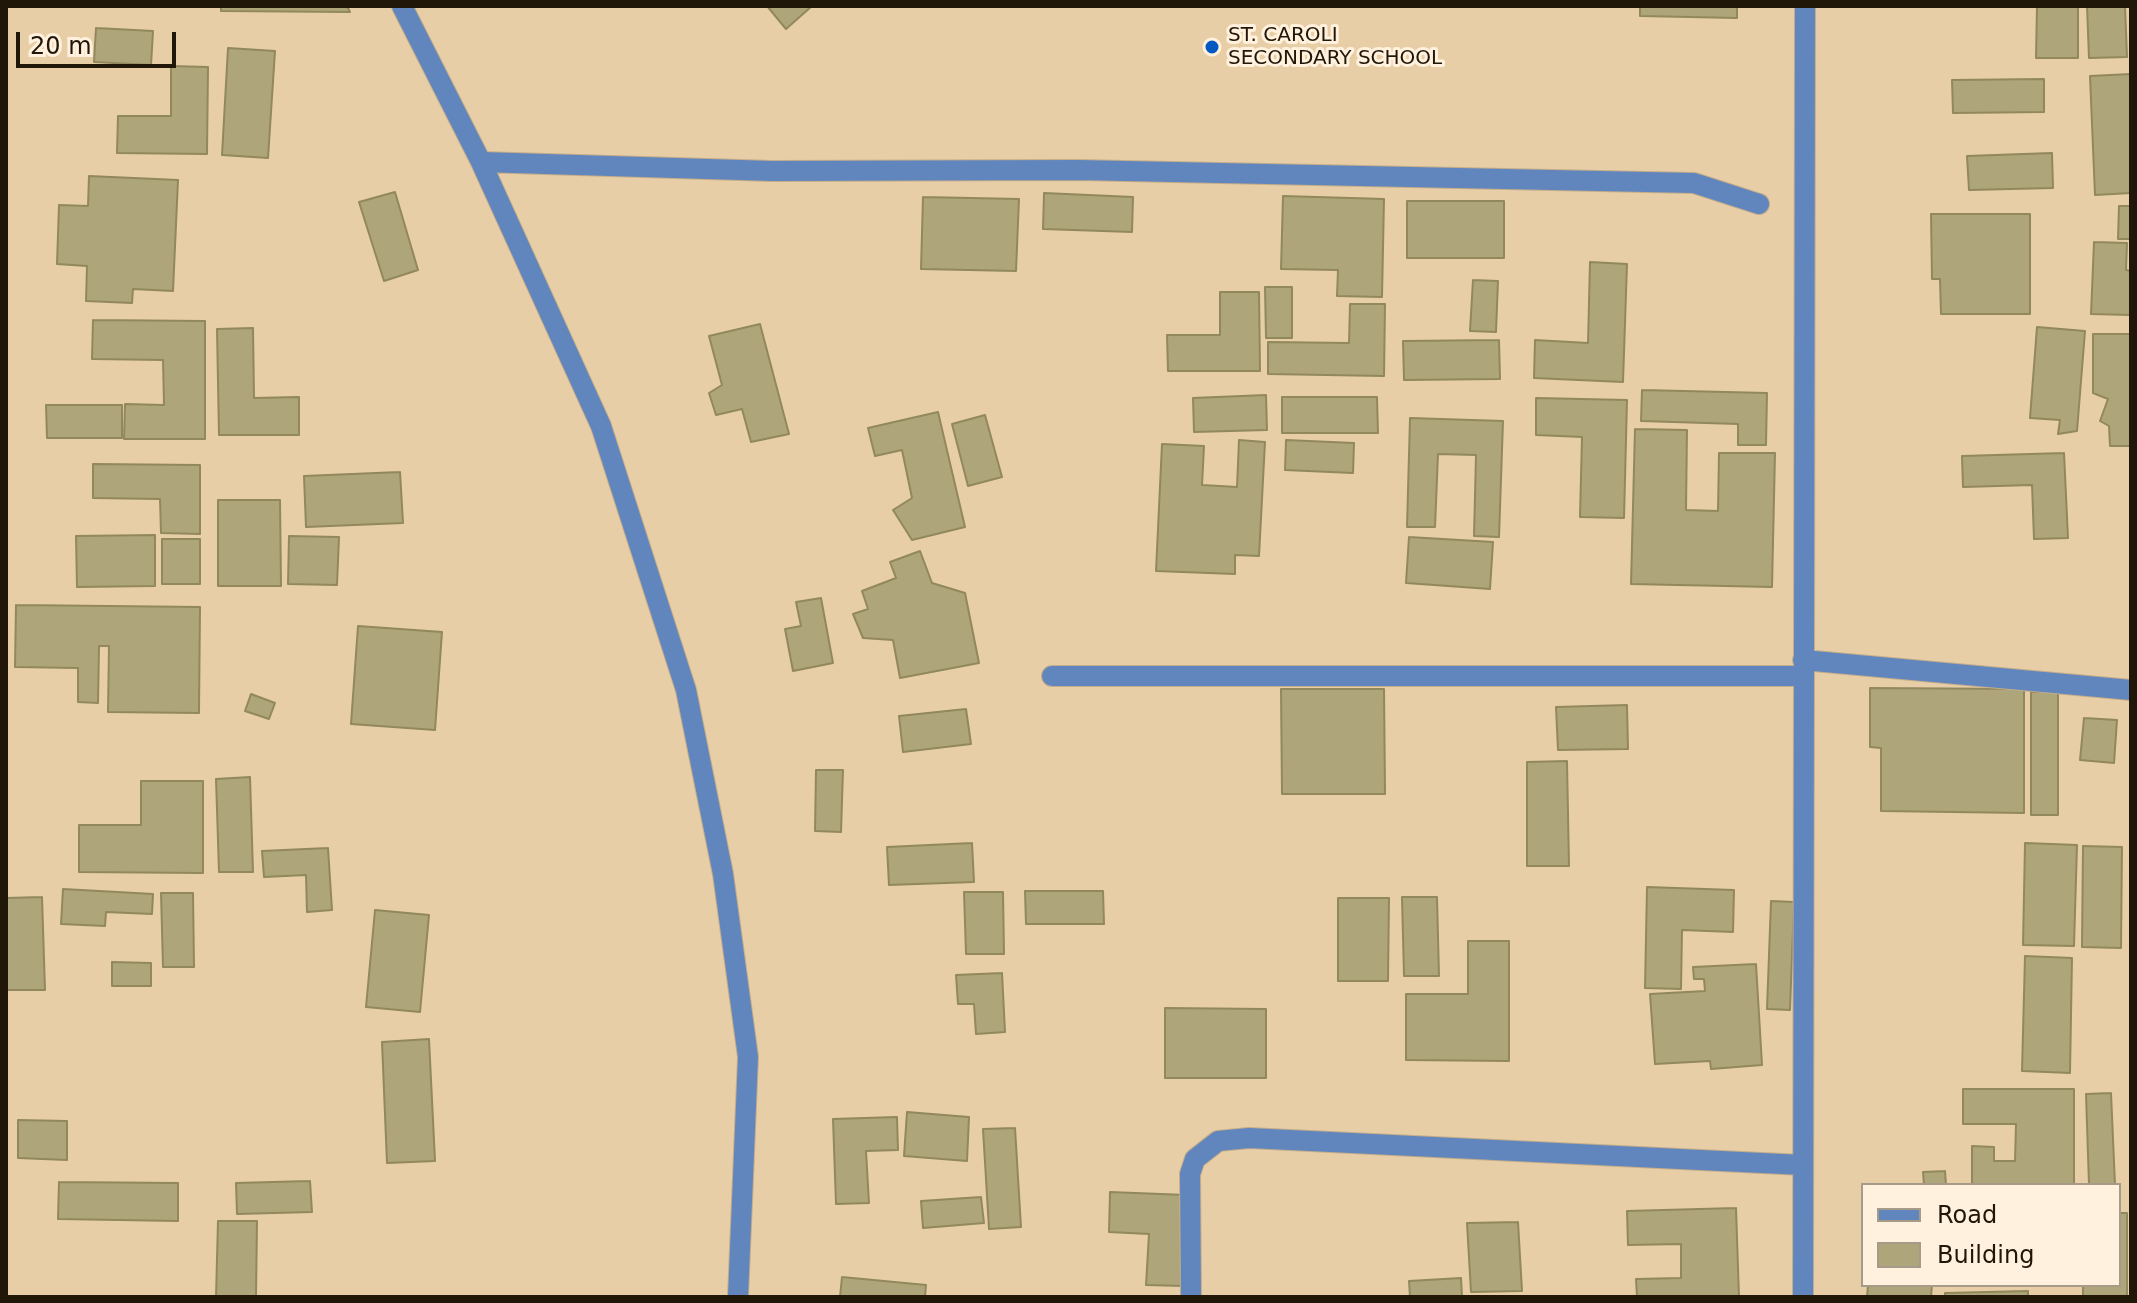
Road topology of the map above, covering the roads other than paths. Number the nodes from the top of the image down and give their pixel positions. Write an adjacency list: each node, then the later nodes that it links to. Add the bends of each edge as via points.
1 (402, 6): 3 (street)
2 (1805, 6): 5 (street)
3 (481, 162): 4 (street, via 1694,183); 9 (street, via 601,426 686,690 723,874 748,1057)
4 (1759, 204)
5 (1803, 668): 6 (street); 7 (street); 8 (street)
6 (1052, 676)
7 (2131, 690)
8 (1803, 1165): 10 (street, via 1249,1138 1218,1141 1195,1159 1190,1174); 11 (street)
9 (738, 1297)
10 (1191, 1297)
11 (1803, 1297)

